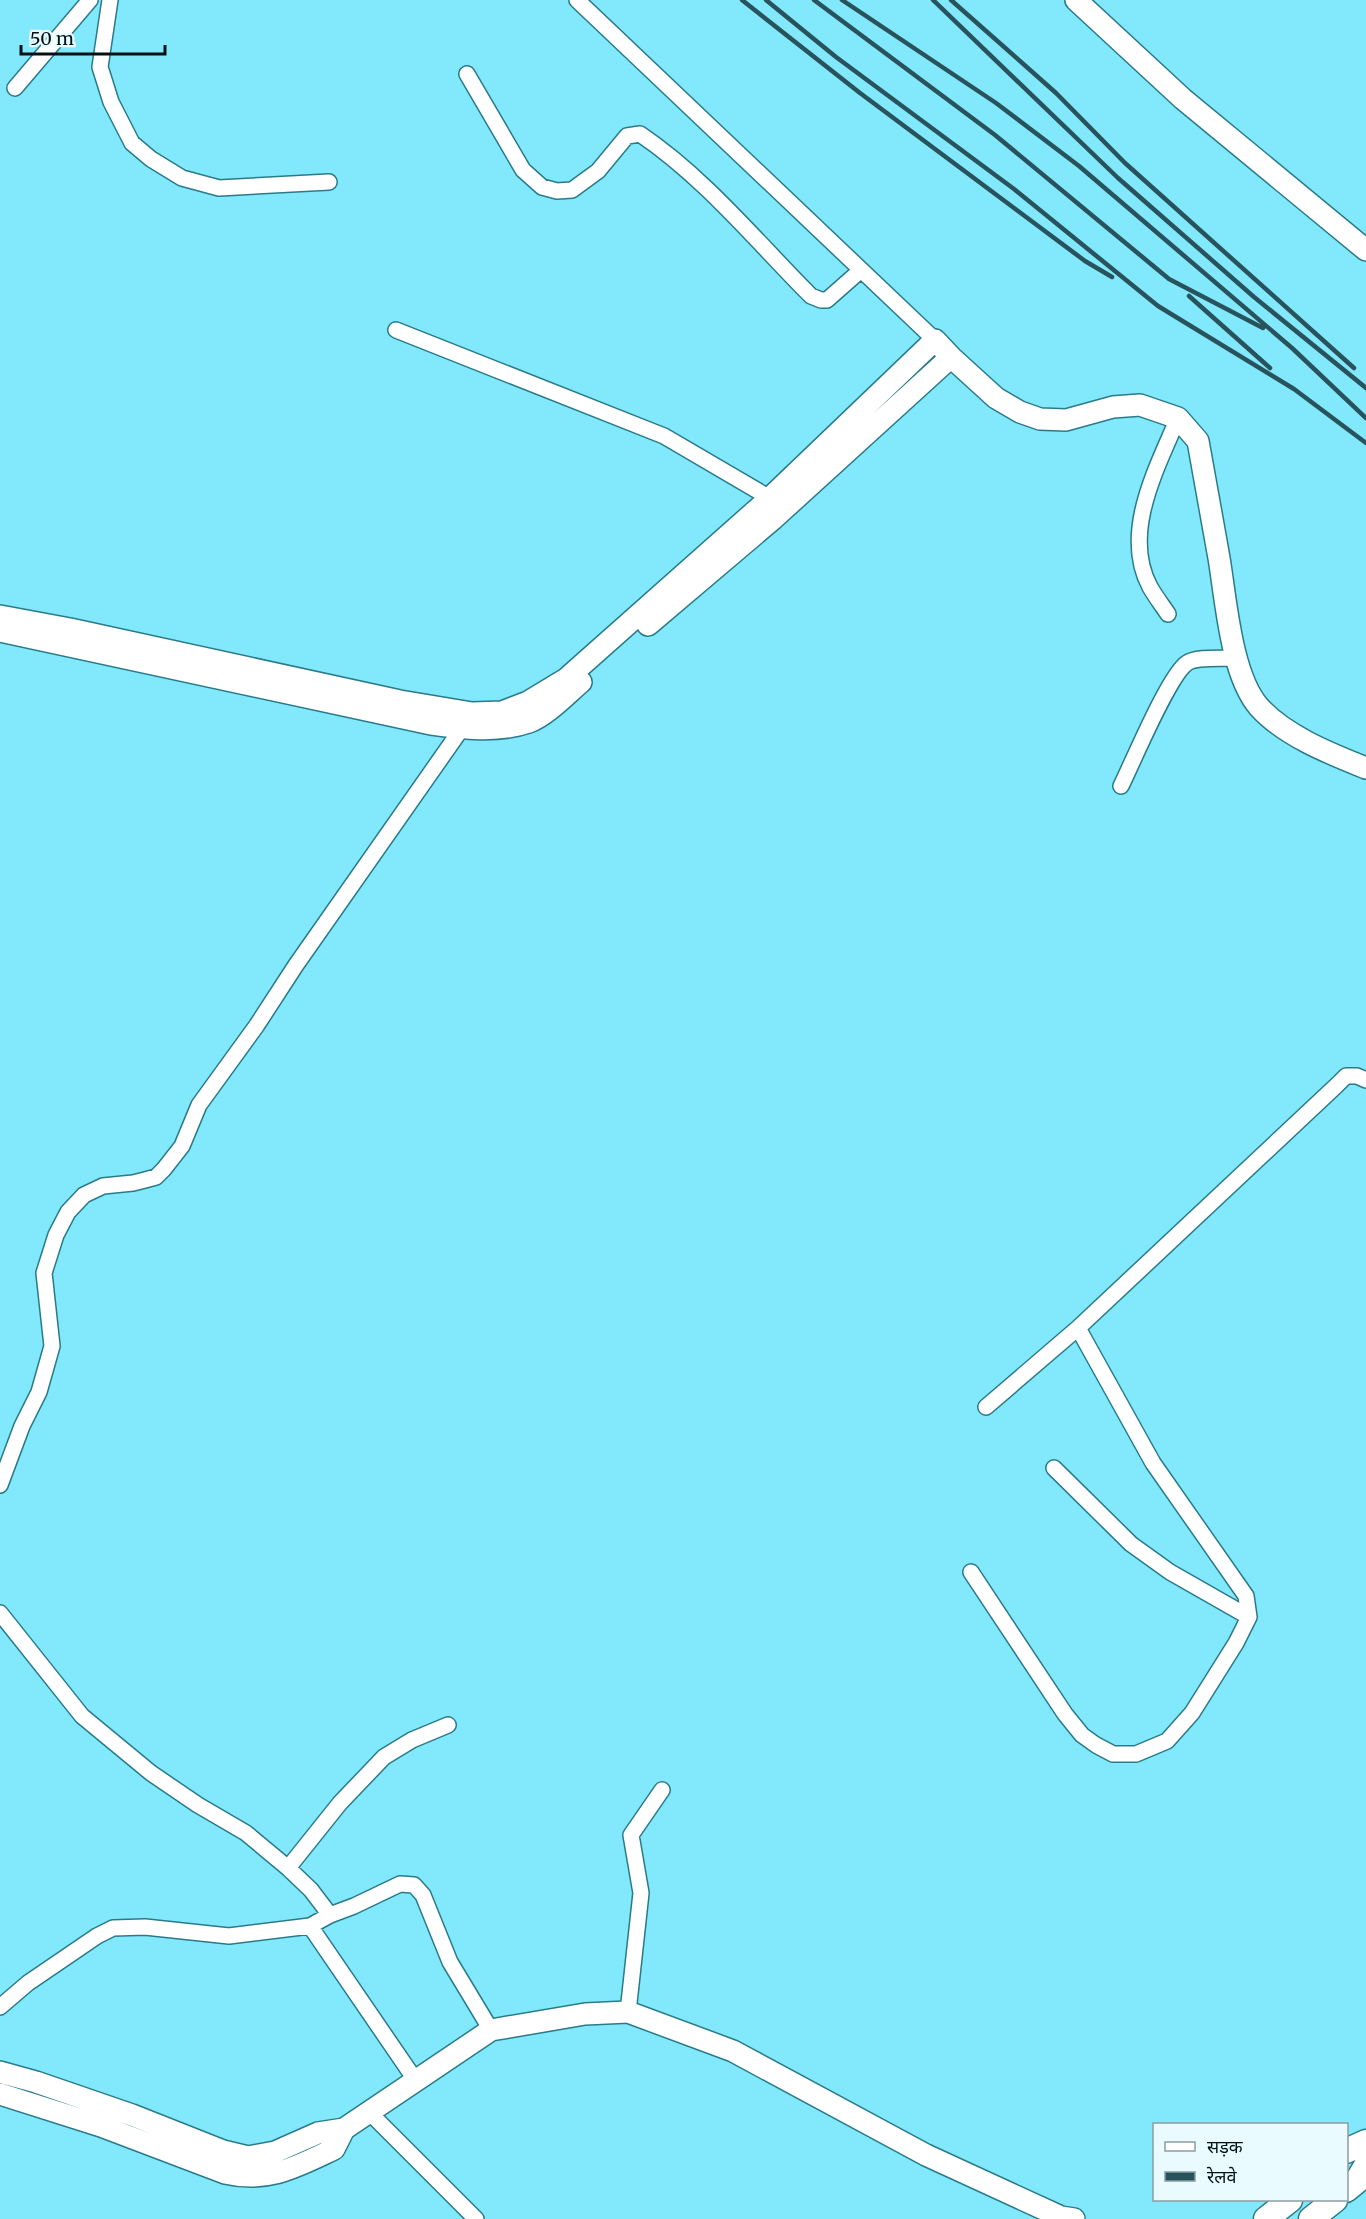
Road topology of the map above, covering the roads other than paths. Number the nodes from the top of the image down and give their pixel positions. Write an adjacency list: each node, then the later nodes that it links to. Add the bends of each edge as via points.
1 (90, 0): 6 (street)
2 (110, 0): 7 (street, via 100,67 111,102 132,142 151,159 182,178 219,188)
3 (577, 0): 9 (street)
4 (1076, 0): 8 (street, via 1183,99)
5 (467, 74): 9 (street, via 523,170 542,187 572,190 598,171 627,136 640,134 700,183 811,296 827,300)
6 (15, 88)
7 (329, 182)
8 (1366, 250)
9 (861, 270): 11 (street)
10 (396, 330): 14 (street, via 664,436)
11 (935, 340): 12 (street); 14 (street)
12 (951, 357): 13 (street, via 996,398 1040,419 1066,420 1113,406 1140,405); 19 (street, via 773,519 555,704 530,722 494,729)
13 (1178, 418): 15 (street, via 1145,497 1139,526 1141,562 1149,586); 18 (street, via 1198,441)
14 (770, 498): 19 (street, via 566,679 528,702)
15 (1168, 614)
16 (0, 616): 19 (street, via 400,701)
17 (0, 631): 19 (street, via 431,724)
18 (1237, 658): 20 (street, via 1246,688 1259,708 1323,751); 21 (street, via 1196,660 1183,667 1166,692)
19 (467, 721): 26 (street, via 199,1105 182,1146 164,1169 156,1177 133,1184 103,1186 84,1195 68,1212 44,1274 52,1346 39,1392)
20 (1366, 768)
21 (1121, 786)
22 (1366, 1080): 23 (street, via 1346,1076 1336,1084)
23 (1078, 1328): 24 (street); 29 (street, via 1153,1463 1246,1596)
24 (986, 1407)
25 (1054, 1467): 29 (street, via 1131,1544 1170,1572)
26 (0, 1485)
27 (971, 1572): 29 (street, via 1065,1714 1082,1735 1113,1754 1136,1755 1167,1741 1192,1713)
28 (0, 1613): 32 (street, via 82,1716 151,1773 246,1833)
29 (1249, 1617)
30 (448, 1725): 32 (street, via 384,1757 340,1803)
31 (662, 1790): 36 (street, via 631,1835 641,1893)
32 (288, 1868): 33 (street)
33 (330, 1915): 34 (street); 37 (street, via 400,1884 414,1885 423,1895 450,1962)
34 (310, 1926): 35 (street, via 229,1936 145,1927 113,1928 28,1983); 39 (street)
35 (0, 2007)
36 (628, 2012): 37 (street, via 585,2014); 50 (street, via 733,2051 926,2155 1061,2217)
37 (491, 2030): 39 (street)
38 (0, 2072): 42 (street, via 248,2157 275,2152 318,2133)
39 (416, 2081): 41 (street)
40 (0, 2094): 42 (street, via 245,2178 277,2174 334,2149)
41 (369, 2112): 42 (street); 49 (street)
42 (344, 2129)
43 (1366, 2142): 44 (main road)
44 (1348, 2151)
45 (1366, 2166): 46 (main road)
46 (1348, 2189)
47 (1288, 2201): 51 (main road)
48 (1333, 2201): 52 (main road)
49 (476, 2219)
50 (1074, 2219)
51 (1266, 2219)
52 (1311, 2219)

